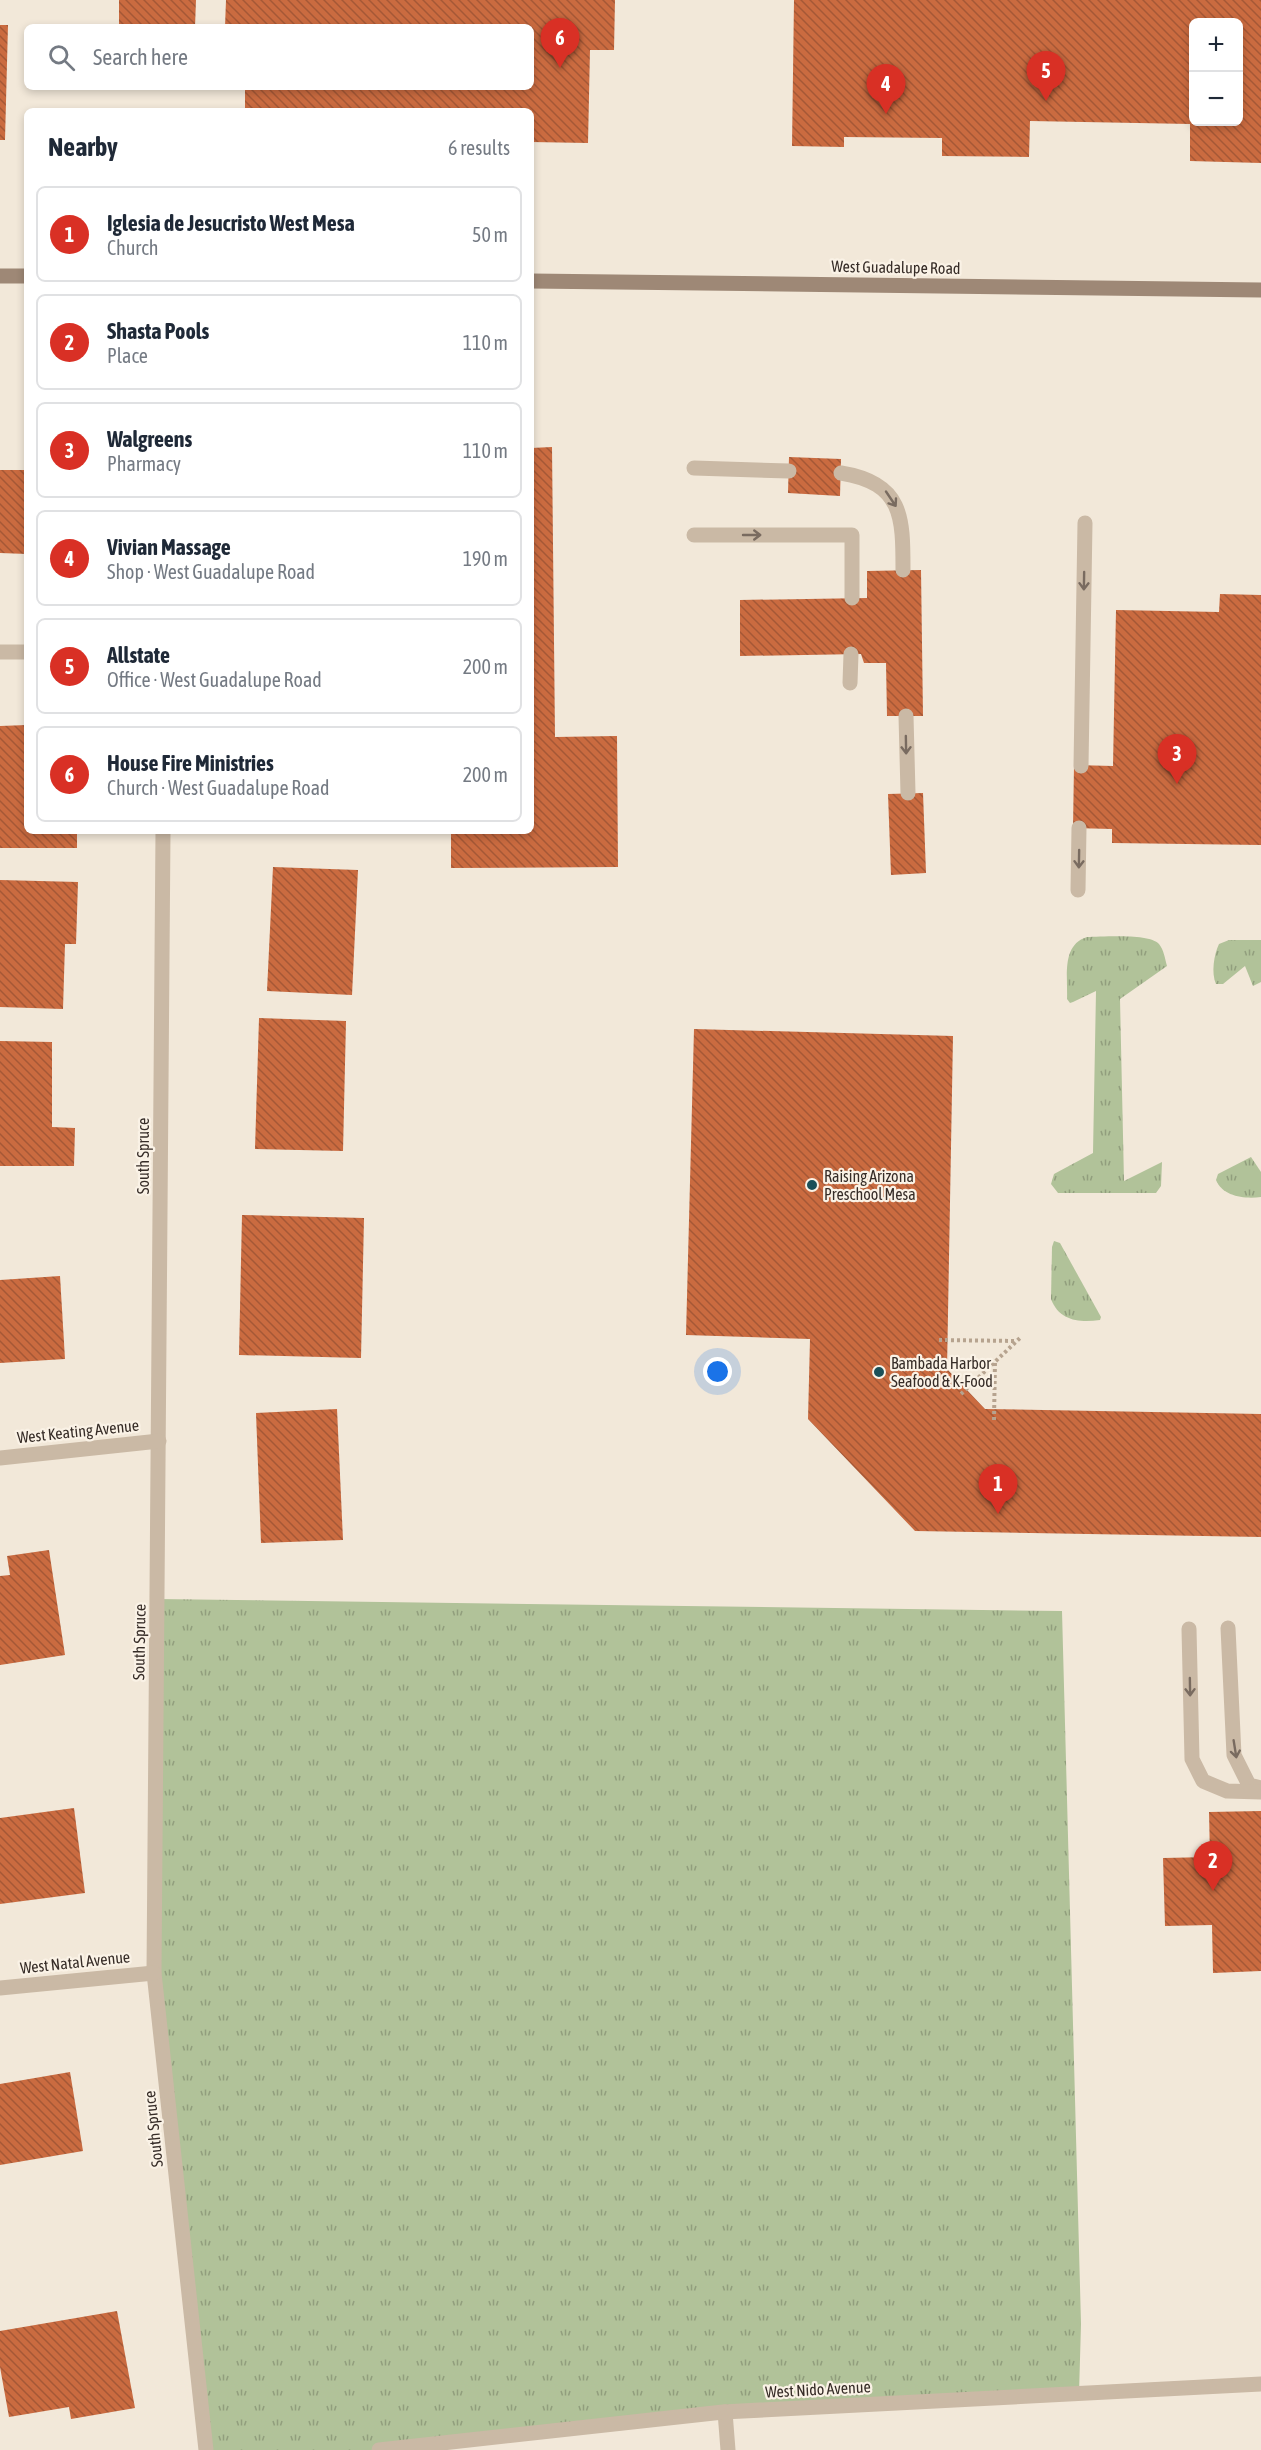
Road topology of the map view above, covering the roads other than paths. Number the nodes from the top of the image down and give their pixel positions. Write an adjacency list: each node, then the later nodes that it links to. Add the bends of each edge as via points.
1 (0, 276): 2 (main road)
2 (24, 276)
3 (534, 281): 4 (main road, West Guadalupe Road)
4 (1261, 290)
5 (694, 468): 6 (street)
6 (789, 471)
7 (841, 473): 10 (street, one-way to 10, via 877,484 891,496 903,535)
8 (1085, 522): 17 (street, one-way to 17)
9 (694, 535): 11 (street, one-way to 11, via 852,535)
10 (903, 570)
11 (852, 598)
12 (0, 652): 13 (street)
13 (24, 652)
14 (851, 654): 15 (street)
15 (850, 683)
16 (906, 716): 18 (street, one-way to 18)
17 (1081, 766)
18 (908, 793)
19 (1079, 828): 21 (street, one-way to 21)
20 (164, 834): 22 (street, South Spruce)
21 (1078, 890)
22 (159, 1441): 23 (street, West Keating Avenue); 27 (street, South Spruce)
23 (0, 1458)
24 (1228, 1628): 26 (street, one-way to 26, via 1234,1755 1249,1785)
25 (1189, 1629): 26 (street, one-way to 26, via 1192,1759 1203,1781 1227,1791)
26 (1261, 1790)
27 (154, 1973): 28 (street, West Natal Avenue); 31 (street, South Spruce)
28 (0, 1988)
29 (1261, 2384): 30 (street, West Nido Avenue)
30 (725, 2412): 32 (street, West Nido Avenue); 33 (street)
31 (206, 2450)
32 (379, 2450)
33 (729, 2450)

